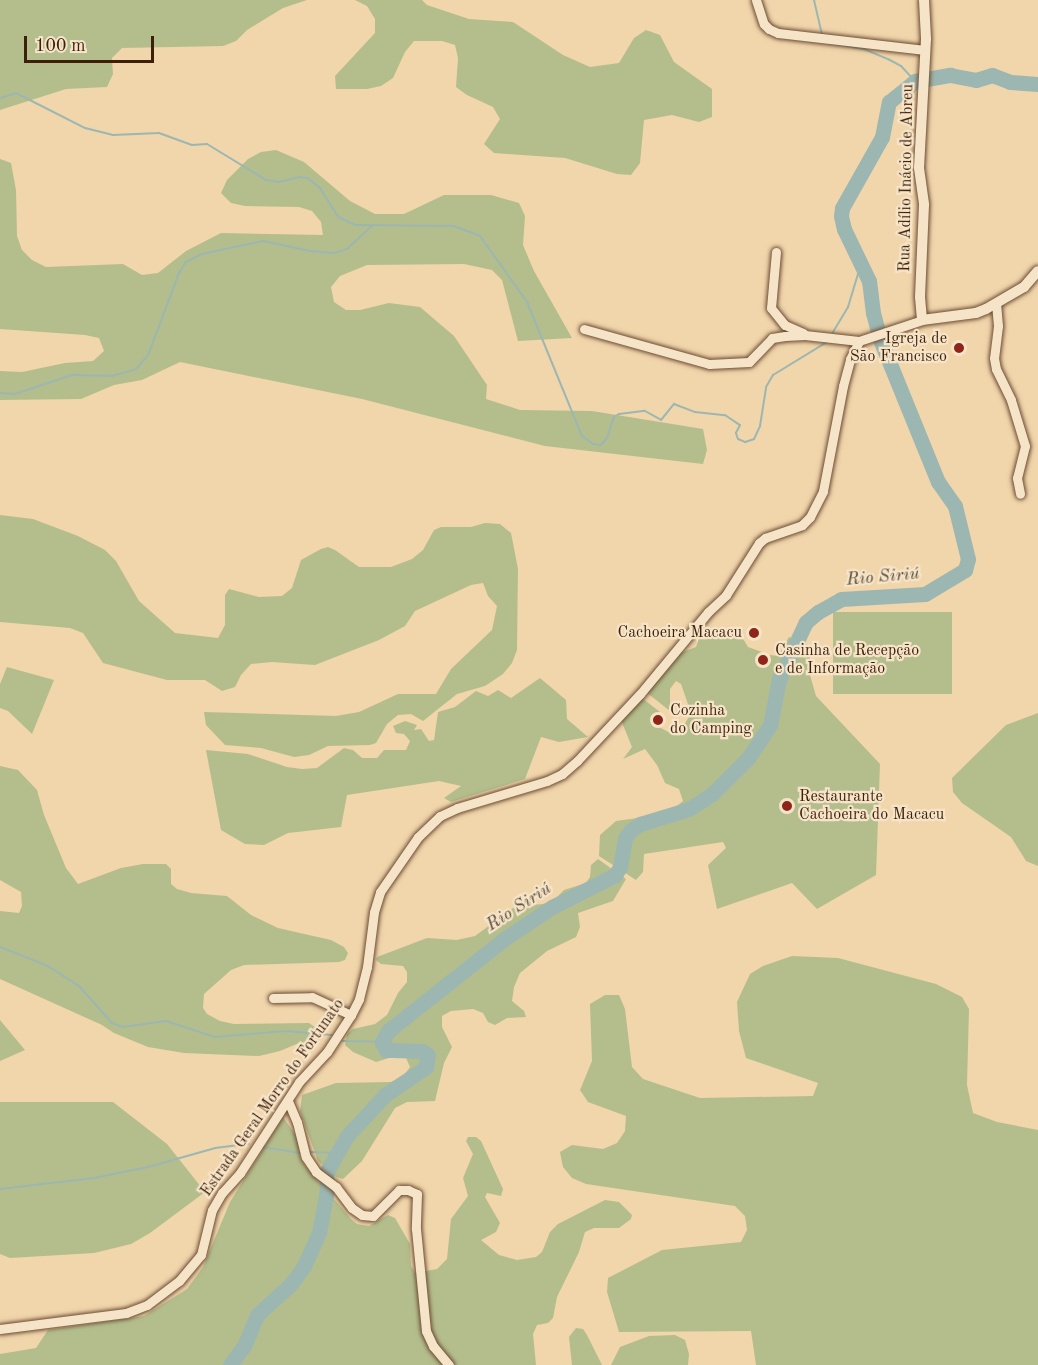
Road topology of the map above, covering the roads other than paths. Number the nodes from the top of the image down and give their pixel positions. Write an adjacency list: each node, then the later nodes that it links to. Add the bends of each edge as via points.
1 (756, 0): 3 (street, via 764,24 778,33)
2 (924, 0): 3 (street, Rua Adílio Inácio de Abreu)
3 (925, 50): 7 (street, Rua Adílio Inácio de Abreu, via 919,168 924,205)
4 (776, 252): 9 (street, via 771,308 785,325)
5 (1038, 271): 6 (street, via 1024,287)
6 (996, 303): 7 (street, via 976,313); 11 (street, via 996,369 1011,399 1025,446 1017,478)
7 (922, 320): 10 (street)
8 (584, 329): 9 (street, via 709,364 749,362 772,338)
9 (805, 334): 10 (street)
10 (859, 341): 13 (street, Estrada Geral Morro do Fortunato, via 848,368 823,491 810,518 759,543 726,595 640,694 562,774 457,808 425,828 380,892 367,967)
11 (1020, 494)
12 (273, 998): 13 (street, via 312,997)
13 (351, 1015): 14 (street, Estrada Geral Morro do Fortunato)
14 (288, 1101): 15 (street, Estrada Geral Morro do Fortunato, via 222,1193 213,1210 201,1255 179,1281 147,1305 126,1313); 16 (street, via 306,1157 352,1208 373,1216 399,1190 417,1194 416,1229 426,1331)
15 (0, 1329)
16 (449, 1365)

